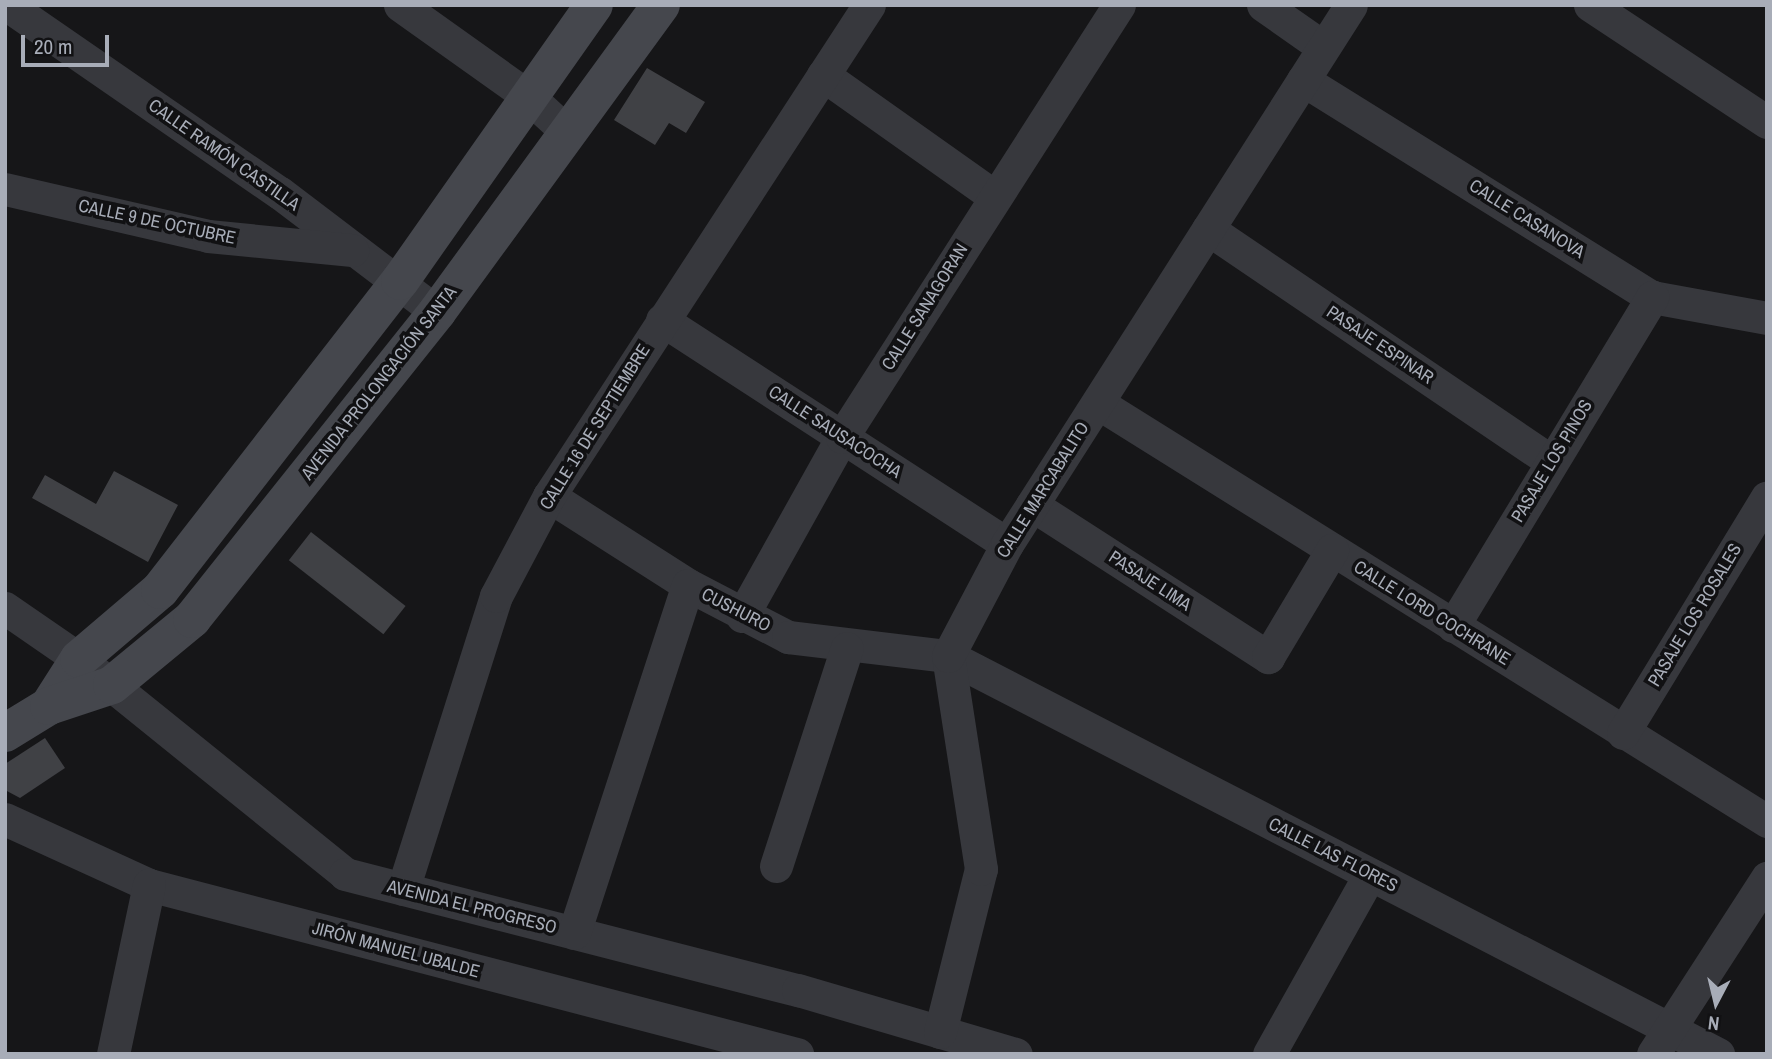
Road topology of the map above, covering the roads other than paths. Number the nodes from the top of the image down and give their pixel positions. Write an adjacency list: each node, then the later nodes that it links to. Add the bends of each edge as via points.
1 (7, 5): 19 (street, CALLE RAMÓN CASTILLA, via 280,193)
2 (400, 5): 13 (street)
3 (594, 5): 13 (street, AVENIDA PROLONGACIÓN SANTA)
4 (662, 5): 15 (street, AVENIDA PROLONGACIÓN SANTA)
5 (869, 5): 11 (street, CALLE 16 DE SEPTIEMBRE)
6 (1119, 5): 17 (street, CALLE SANAGORAN)
7 (1263, 5): 10 (street)
8 (1351, 5): 10 (street, CALLE MARCABALITO)
9 (1590, 5): 14 (street)
10 (1324, 47): 12 (street, CALLE MARCABALITO)
11 (823, 75): 17 (street); 24 (street, CALLE 16 DE SEPTIEMBRE)
12 (1303, 80): 18 (street, CALLE MARCABALITO); 21 (street, CALLE CASANOVA)
13 (529, 97): 15 (street); 20 (street, AVENIDA PROLONGACIÓN SANTA)
14 (1767, 122)
15 (568, 133): 22 (street, AVENIDA PROLONGACIÓN SANTA)
16 (5, 189): 19 (street, CALLE 9 DE OCTUBRE, via 208,236)
17 (995, 197): 26 (street, CALLE SANAGORAN)
18 (1208, 229): 25 (street, CALLE MARCABALITO); 27 (street, PASAJE ESPINAR)
19 (352, 250): 20 (street, CALLE RAMÓN CASTILLA)
20 (400, 281): 22 (street, CALLE RAMÓN CASTILLA); 39 (street, AVENIDA PROLONGACIÓN SANTA, via 160,590)
21 (1652, 297): 23 (street, CALLE CASANOVA); 27 (street, PASAJE LOS PINOS)
22 (436, 312): 40 (street, AVENIDA PROLONGACIÓN SANTA, via 192,619)
23 (1767, 318)
24 (662, 320): 26 (street, CALLE SAUSACOCHA); 28 (street, CALLE 16 DE SEPTIEMBRE)
25 (1098, 403): 30 (street, CALLE MARCABALITO); 32 (street, CALLE LORD COCHRANE)
26 (842, 437): 31 (street, CALLE SAUSACOCHA); 35 (street, CALLE SANAGORAN)
27 (1552, 462): 36 (street, PASAJE LOS PINOS)
28 (549, 496): 33 (street, CUSHURO); 50 (street, CALLE 16 DE SEPTIEMBRE, via 496,596)
29 (1767, 497): 43 (street, PASAJE LOS ROSALES)
30 (1032, 505): 31 (street, CALLE MARCABALITO); 32 (street, PASAJE LIMA, via 1268,657)
31 (1007, 544): 38 (street, CALLE MARCABALITO)
32 (1332, 550): 36 (street, CALLE LORD COCHRANE)
33 (688, 585): 35 (street, CUSHURO); 51 (street)
34 (5, 608): 39 (street, AVENIDA EL PROGRESO)
35 (742, 616): 37 (street, CUSHURO, via 788,637)
36 (1453, 626): 43 (street, CALLE LORD COCHRANE)
37 (847, 648): 38 (street, CUSHURO); 46 (street)
38 (948, 656): 47 (street, CALLE LAS FLORES); 52 (street, via 981,869)
39 (79, 659): 40 (street, AVENIDA EL PROGRESO); 41 (street, AVENIDA PROLONGACIÓN SANTA)
40 (112, 685): 41 (street, AVENIDA PROLONGACIÓN SANTA); 50 (street, AVENIDA EL PROGRESO, via 345,874)
41 (50, 706): 42 (street, AVENIDA PROLONGACIÓN SANTA)
42 (5, 733)
43 (1623, 733): 45 (street, CALLE LORD COCHRANE)
44 (5, 819): 49 (street, JIRÓN MANUEL UBALDE)
45 (1767, 821)
46 (776, 866)
47 (1370, 874): 53 (street, CALLE LAS FLORES); 57 (street)
48 (1767, 878): 53 (street)
49 (149, 885): 54 (street); 55 (street, JIRÓN MANUEL UBALDE)
50 (403, 889): 51 (street, AVENIDA EL PROGRESO)
51 (574, 933): 52 (street, AVENIDA EL PROGRESO)
52 (940, 1032): 56 (street, AVENIDA EL PROGRESO)
53 (1661, 1041): 58 (street, CALLE LAS FLORES)
54 (113, 1054)
55 (797, 1054)
56 (1016, 1054)
57 (1269, 1054)
58 (1718, 1054)

